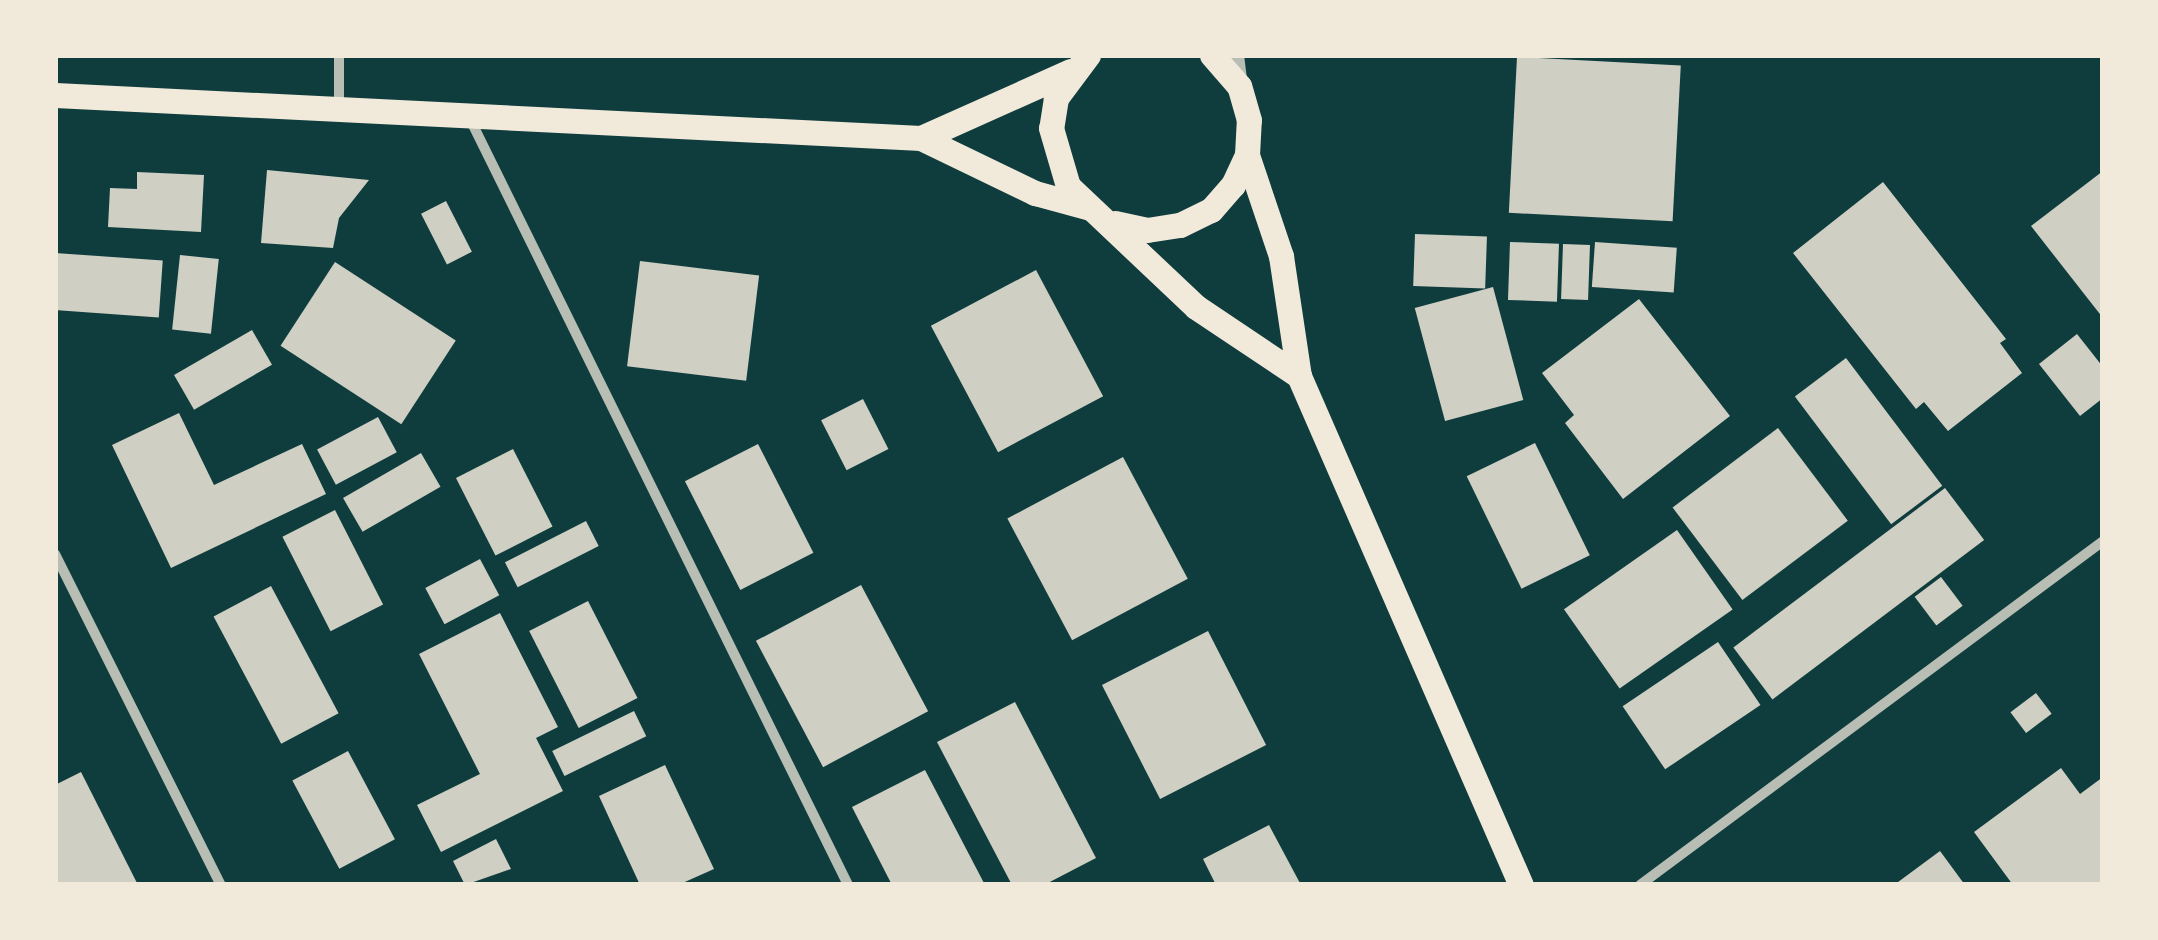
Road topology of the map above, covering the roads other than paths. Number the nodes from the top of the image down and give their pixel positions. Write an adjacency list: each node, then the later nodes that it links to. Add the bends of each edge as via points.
1 (339, 55): 7 (street)
2 (1212, 55): 5 (main road)
3 (1235, 55): 5 (street)
4 (1080, 63): 9 (main road); 11 (main road, via 1056,98 1051,128 1068,186)
5 (1239, 86): 10 (main road, via 1249,120)
6 (55, 95): 7 (main road)
7 (339, 108): 8 (main road)
8 (468, 115): 9 (main road); 17 (street)
9 (920, 138): 11 (main road, via 1035,193)
10 (1246, 155): 12 (main road, via 1233,186 1211,210 1148,230); 13 (main road, via 1281,256)
11 (1090, 208): 12 (main road)
12 (1114, 223): 13 (main road, via 1196,306)
13 (1299, 376): 18 (main road)
14 (2103, 540): 19 (street)
15 (55, 554): 16 (street)
16 (221, 885)
17 (848, 885)
18 (1521, 885)
19 (1640, 885)

